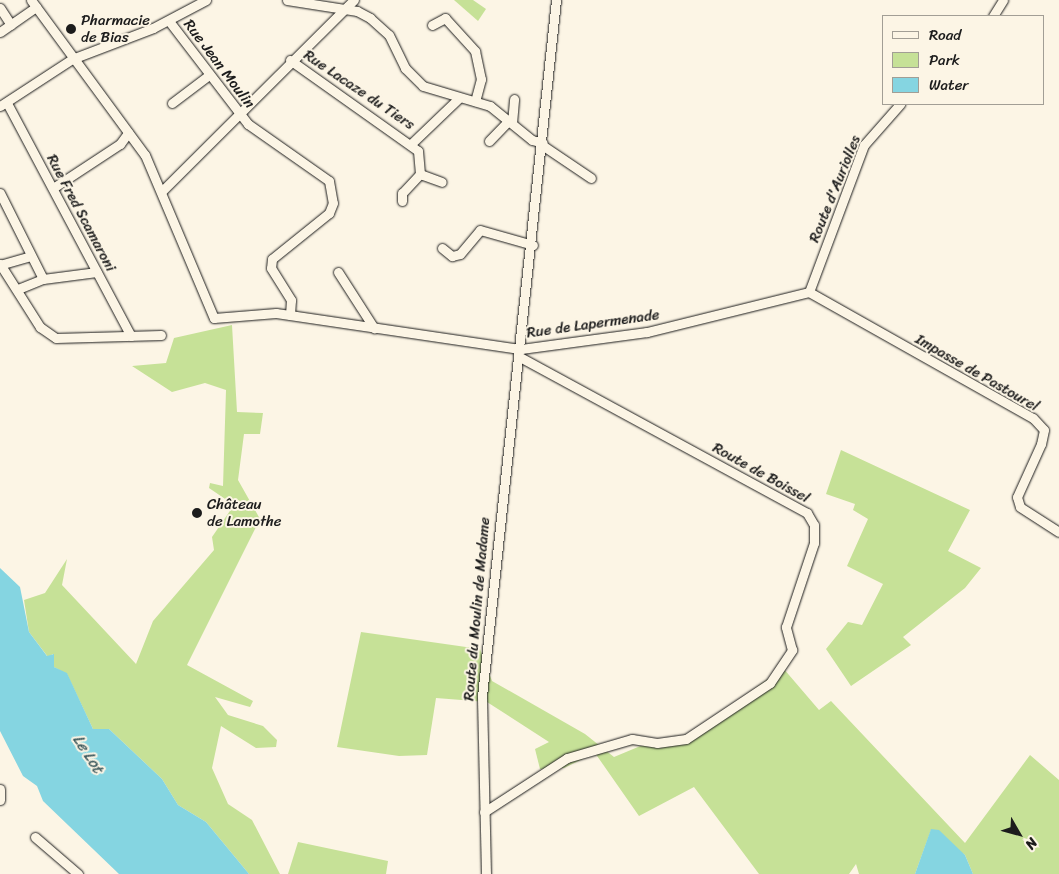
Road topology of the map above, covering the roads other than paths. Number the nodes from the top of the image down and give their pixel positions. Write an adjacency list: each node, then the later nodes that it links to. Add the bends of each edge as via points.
1 (206, 0): 10 (street)
2 (287, 0): 8 (street)
3 (354, 0): 8 (street, Rue Lacaze du Tiers)
4 (556, 0): 28 (street, Rue de Lapermenade)
5 (1003, 0): 9 (street)
6 (34, 4): 11 (street); 14 (street)
7 (0, 8): 11 (street)
8 (341, 8): 15 (street, Rue Lacaze du Tiers); 17 (street, via 357,12 380,26 405,68 424,86)
9 (994, 15)
10 (170, 21): 14 (street); 16 (street, Rue Jean Moulin)
11 (11, 25): 13 (street)
12 (432, 25): 19 (street, via 445,18 475,51 481,79)
13 (0, 32)
14 (72, 59): 21 (street); 25 (street)
15 (290, 60): 23 (street, Rue Lacaze du Tiers); 27 (street, Rue Lacaze du Tiers)
16 (209, 75): 20 (street); 23 (street, Rue Jean Moulin)
17 (459, 98): 19 (street); 27 (street)
18 (514, 99): 24 (street)
19 (475, 101): 24 (street)
20 (172, 102)
21 (4, 104): 32 (street, Rue Fred Scamaroni)
22 (899, 105): 45 (street, Route d'Auriolles, via 864,145)
23 (238, 112): 33 (street, Rue Lacaze du Tiers); 46 (street, Rue Jean Moulin, via 248,124 322,174 332,193 328,213 272,259 271,268 291,300)
24 (511, 121): 26 (street); 28 (street, via 532,140)
25 (128, 133): 32 (street, via 120,144); 33 (street)
26 (489, 141)
27 (412, 143): 29 (street, via 421,161)
28 (542, 144): 30 (street); 37 (street, Rue de Lapermenade)
29 (420, 174): 31 (street); 35 (street, via 402,194)
30 (591, 178)
31 (442, 182)
32 (53, 188): 41 (street, Rue Fred Scamaroni)
33 (162, 191): 46 (street, via 210,314 223,320)
34 (0, 193): 36 (street)
35 (402, 201)
36 (3, 206): 39 (street)
37 (533, 245): 38 (street, via 480,230 460,254 452,256); 50 (street, Rue de Lapermenade)
38 (442, 248)
39 (31, 256): 40 (street); 43 (street)
40 (1, 264): 44 (street)
41 (97, 272): 43 (street); 49 (street, Rue Fred Scamaroni)
42 (338, 272): 47 (street)
43 (43, 279): 44 (street)
44 (18, 289): 49 (street, via 40,327 56,338)
45 (809, 292): 50 (street, Rue de Lapermenade, via 647,332); 51 (street, Impasse de Pastourel, via 1033,418 1044,430 1042,444 1017,496 1020,507)
46 (290, 316): 47 (street)
47 (374, 328): 50 (street)
48 (161, 335): 49 (street)
49 (131, 336)
50 (521, 353): 54 (street, Route du Moulin de Madame, via 504,468 482,696); 54 (street, Route de Boissel, via 807,513 814,525 814,543 786,627 792,650 770,683 686,739 657,743 632,739 567,758)
51 (1059, 532)
52 (0, 789): 53 (street)
53 (0, 800)
54 (484, 812): 57 (street, Route du Moulin de Madame)
55 (36, 837): 56 (street)
56 (75, 873)
57 (486, 874)

